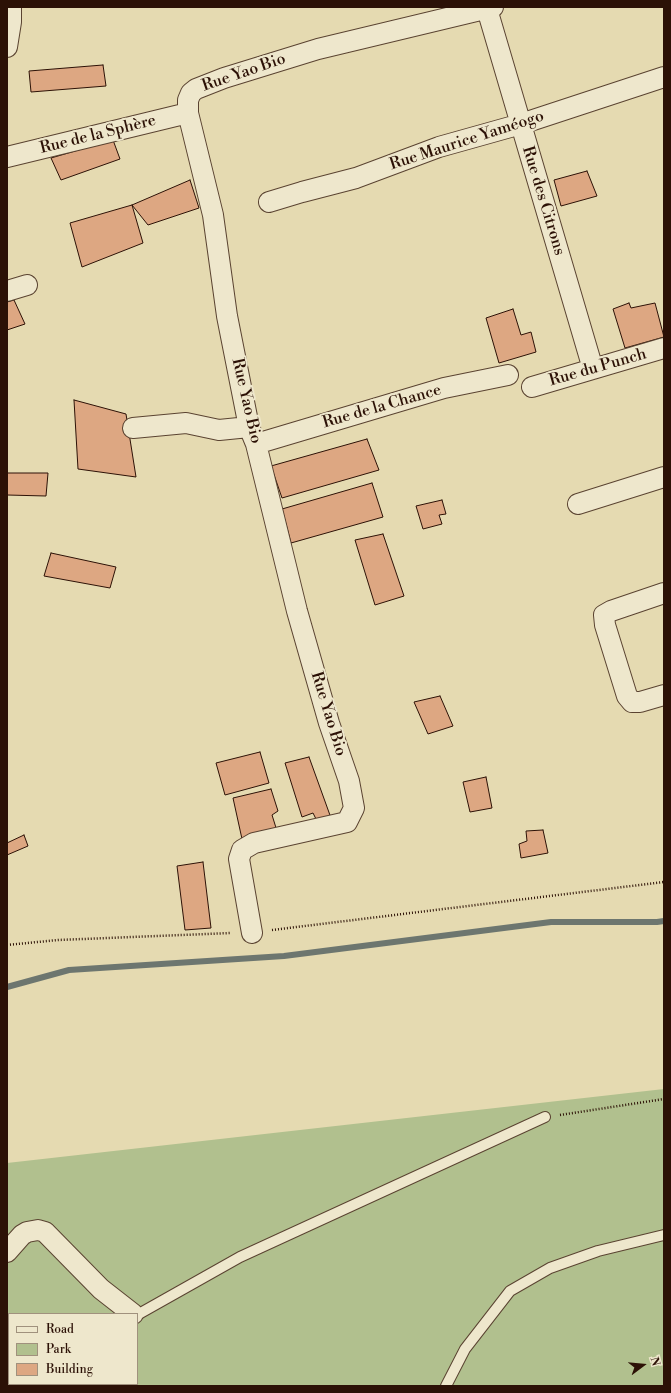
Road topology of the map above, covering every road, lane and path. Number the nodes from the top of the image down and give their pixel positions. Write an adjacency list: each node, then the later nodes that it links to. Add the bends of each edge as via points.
1 (11, 7): 3 (street)
2 (490, 8): 5 (street, Rue Yao Bio, via 318,49 224,78 191,93); 6 (street, Rue des Citrons)
3 (7, 47)
4 (664, 77): 6 (street, Rue Maurice Yaméogo)
5 (188, 113): 7 (street, Rue de la Sphère); 16 (street, Rue Yao Bio, via 213,216 227,316)
6 (520, 124): 8 (street, Rue Maurice Yaméogo, via 439,147 356,178); 12 (street, Rue des Citrons)
7 (7, 157)
8 (269, 202)
9 (27, 284): 10 (street)
10 (7, 291)
11 (664, 348): 12 (street, Rue du Punch)
12 (593, 369): 14 (street, Rue du Punch)
13 (508, 374): 16 (street, Rue de la Chance)
14 (532, 387)
15 (133, 428): 16 (street, Rue de la Chance, via 186,423)
16 (252, 435): 22 (street, Rue Yao Bio, via 297,611 329,723 350,781 354,808 347,822 254,842 242,850 239,859)
17 (664, 477): 18 (street)
18 (578, 504)
19 (664, 593): 20 (street, via 604,615 627,696 632,702 640,702)
20 (664, 695)
21 (664, 882): 22 (path)
22 (252, 933): 23 (path, via 58,940)
23 (7, 945)
24 (664, 1099): 25 (path)
25 (546, 1117): 29 (lane, via 240,1257)
26 (664, 1235): 30 (lane, via 598,1251 550,1268 510,1291 465,1349)
27 (7, 1252): 28 (street, via 27,1232 45,1232 101,1289)
28 (132, 1313)
29 (138, 1314)
30 (446, 1386)

